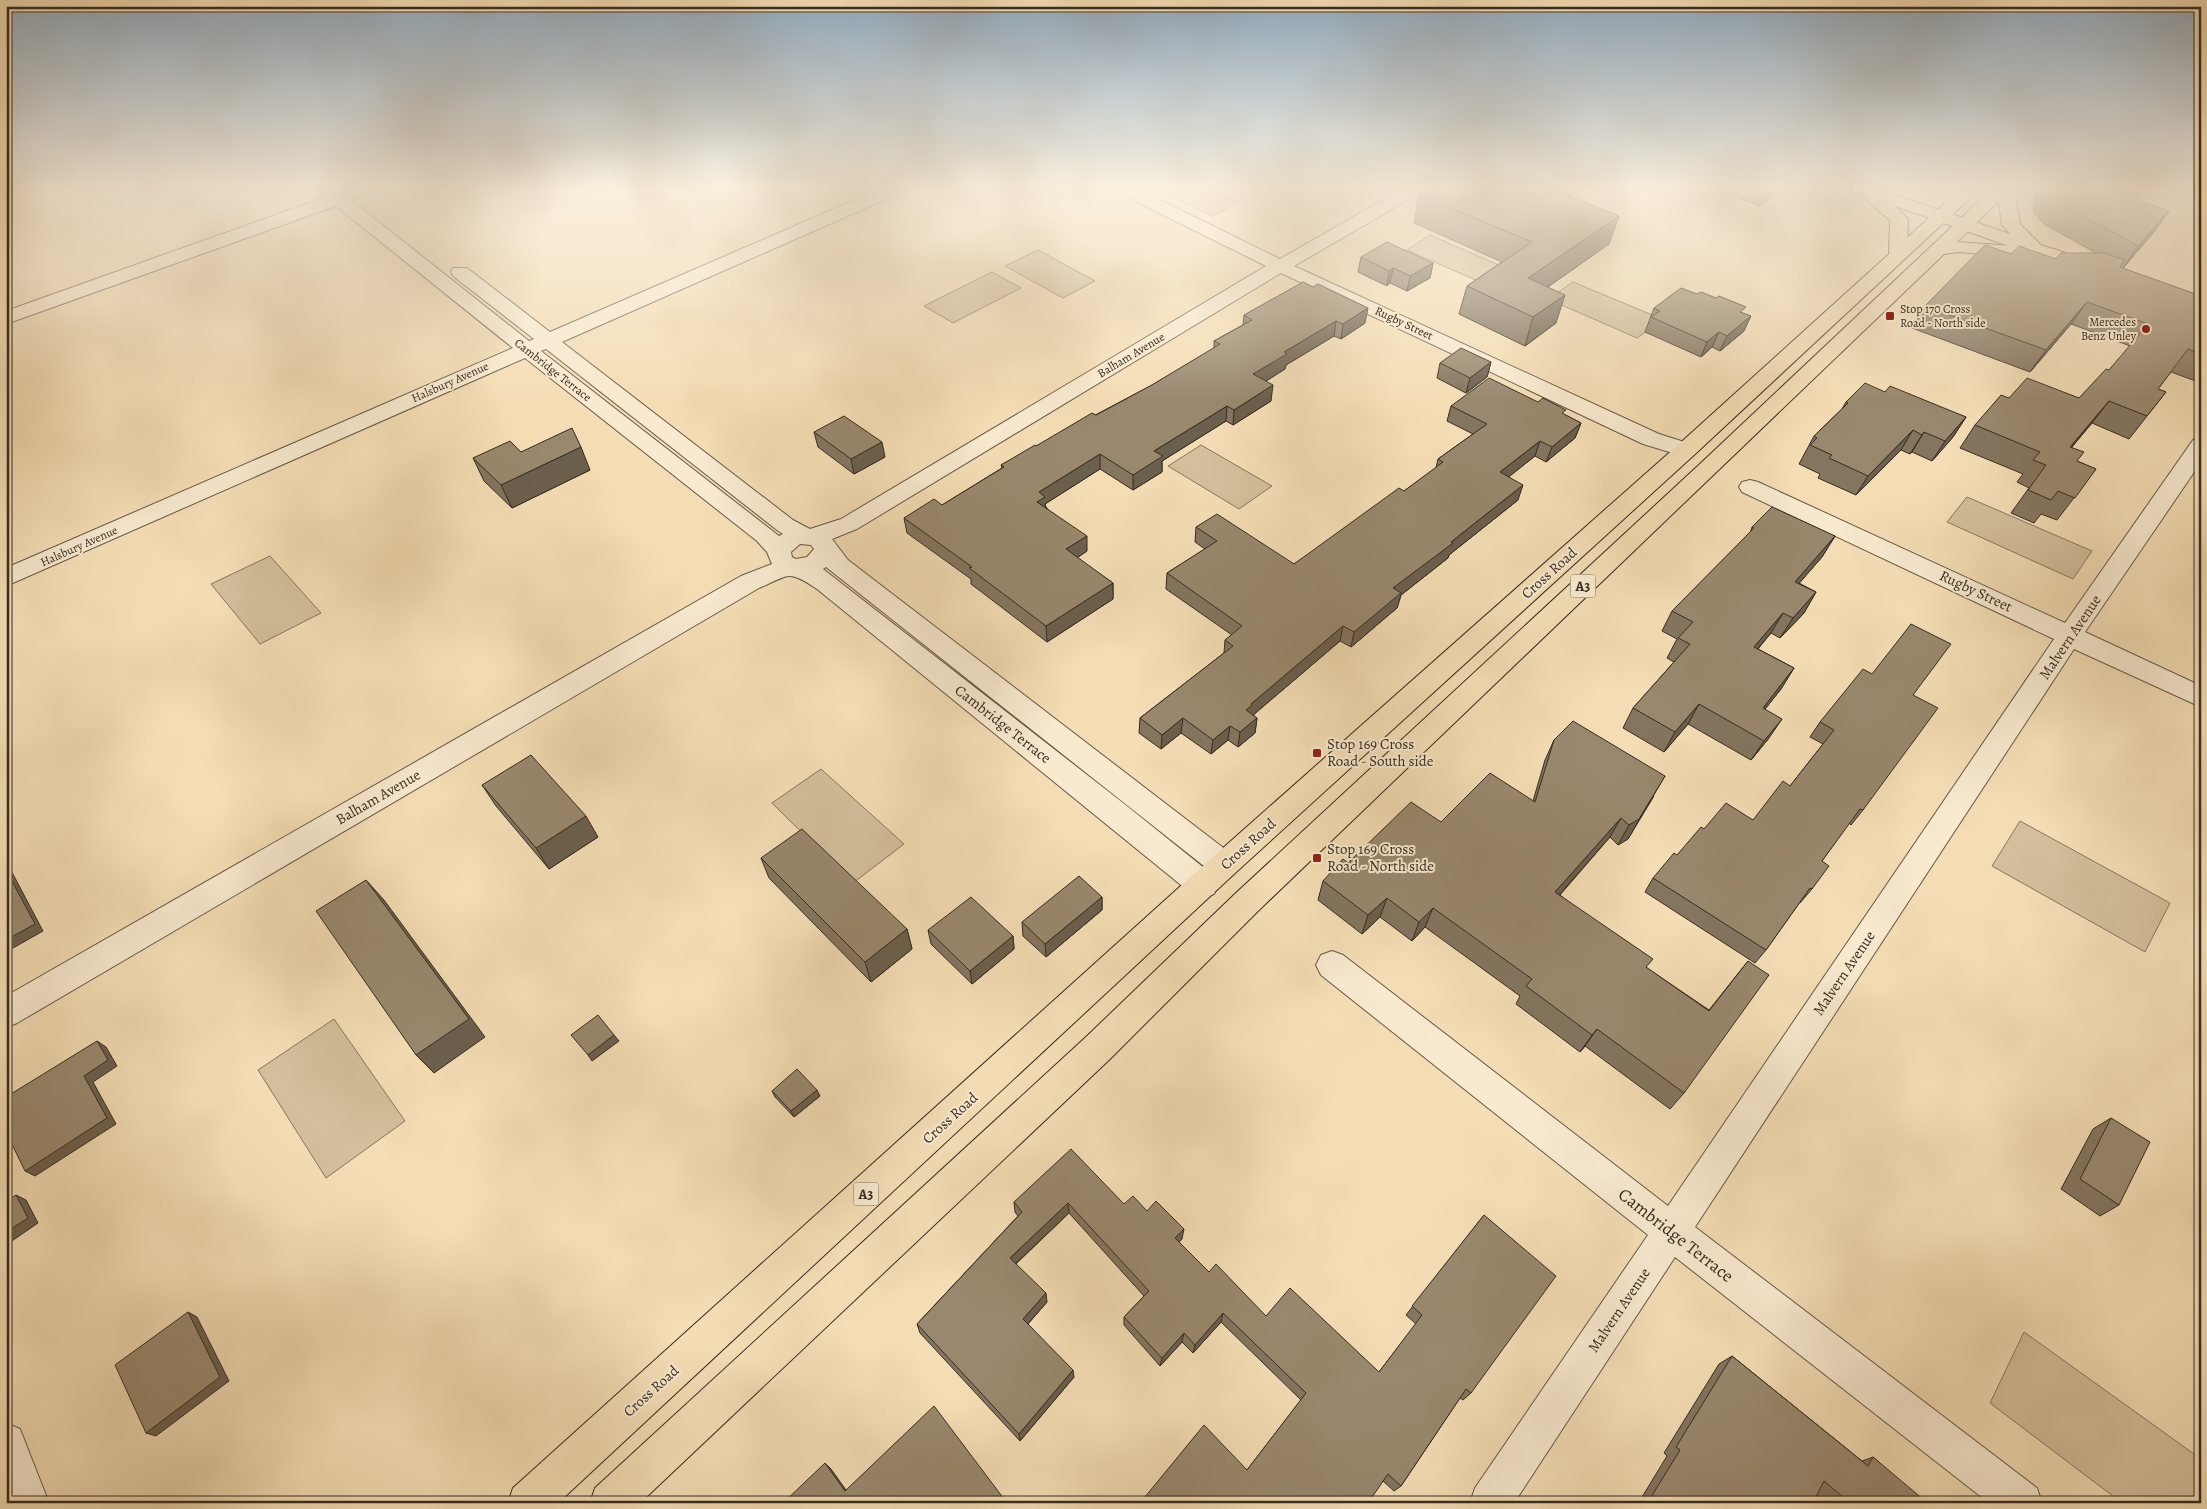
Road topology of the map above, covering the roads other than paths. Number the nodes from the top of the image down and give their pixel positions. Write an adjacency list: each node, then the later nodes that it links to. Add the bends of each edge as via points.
1 (164, 259): 16 (street)
2 (421, 259): 13 (street, Cambridge Terrace)
3 (438, 259): 12 (street, Cambridge Terrace)
4 (731, 259): 17 (street, Halsbury Avenue)
5 (1267, 259): 11 (street, Rugby Street)
6 (1291, 259): 11 (street, Balham Avenue)
7 (1892, 259): 24 (main road, Cross Road / A3)
8 (1928, 259): 34 (main road, A3)
9 (2066, 259): 10 (main road)
10 (2082, 265)
11 (1280, 266): 24 (street, Rugby Street, via 1651,439); 27 (street, Balham Avenue)
12 (460, 272): 13 (street); 14 (street, Cambridge Terrace)
13 (440, 280): 15 (street, Cambridge Terrace)
14 (488, 293): 15 (street); 17 (street, Cambridge Terrace)
15 (467, 302): 18 (street, Cambridge Terrace)
16 (6, 318)
17 (547, 339): 18 (street, Halsbury Avenue); 19 (street, Cambridge Terrace)
18 (526, 349): 20 (street, Cambridge Terrace); 29 (street, Halsbury Avenue)
19 (628, 403): 20 (street); 21 (street, Cambridge Terrace)
20 (608, 412): 22 (street, Cambridge Terrace)
21 (670, 435): 22 (street); 25 (street, Cambridge Terrace)
22 (650, 445): 25 (street, Cambridge Terrace)
23 (2201, 445): 31 (street, Malvern Avenue)
24 (1686, 450): 33 (main road, Cross Road / A3)
25 (698, 470): 27 (street, Cambridge Terrace); 28 (street, Cambridge Terrace)
26 (1750, 487): 31 (street, Rugby Street)
27 (818, 542): 28 (street, Balham Avenue, via 785,542); 30 (street, Cambridge Terrace)
28 (787, 560): 30 (street, Cambridge Terrace); 36 (street, Balham Avenue)
29 (6, 578)
30 (865, 600): 33 (street, Cambridge Terrace)
31 (2070, 635): 32 (street, Rugby Street); 37 (street, Malvern Avenue)
32 (2201, 697)
33 (1213, 875): 34 (main road); 40 (main road, Cross Road / A3)
34 (1247, 902): 41 (main road, A3, via 1098,1048)
35 (1332, 965): 37 (street, Cambridge Terrace)
36 (6, 1013)
37 (1671, 1232): 42 (street, Malvern Avenue); 43 (street, Cambridge Terrace)
38 (6, 1443): 39 (street)
39 (29, 1503)
40 (528, 1503)
41 (610, 1503)
42 (1490, 1503)
43 (2022, 1503)

